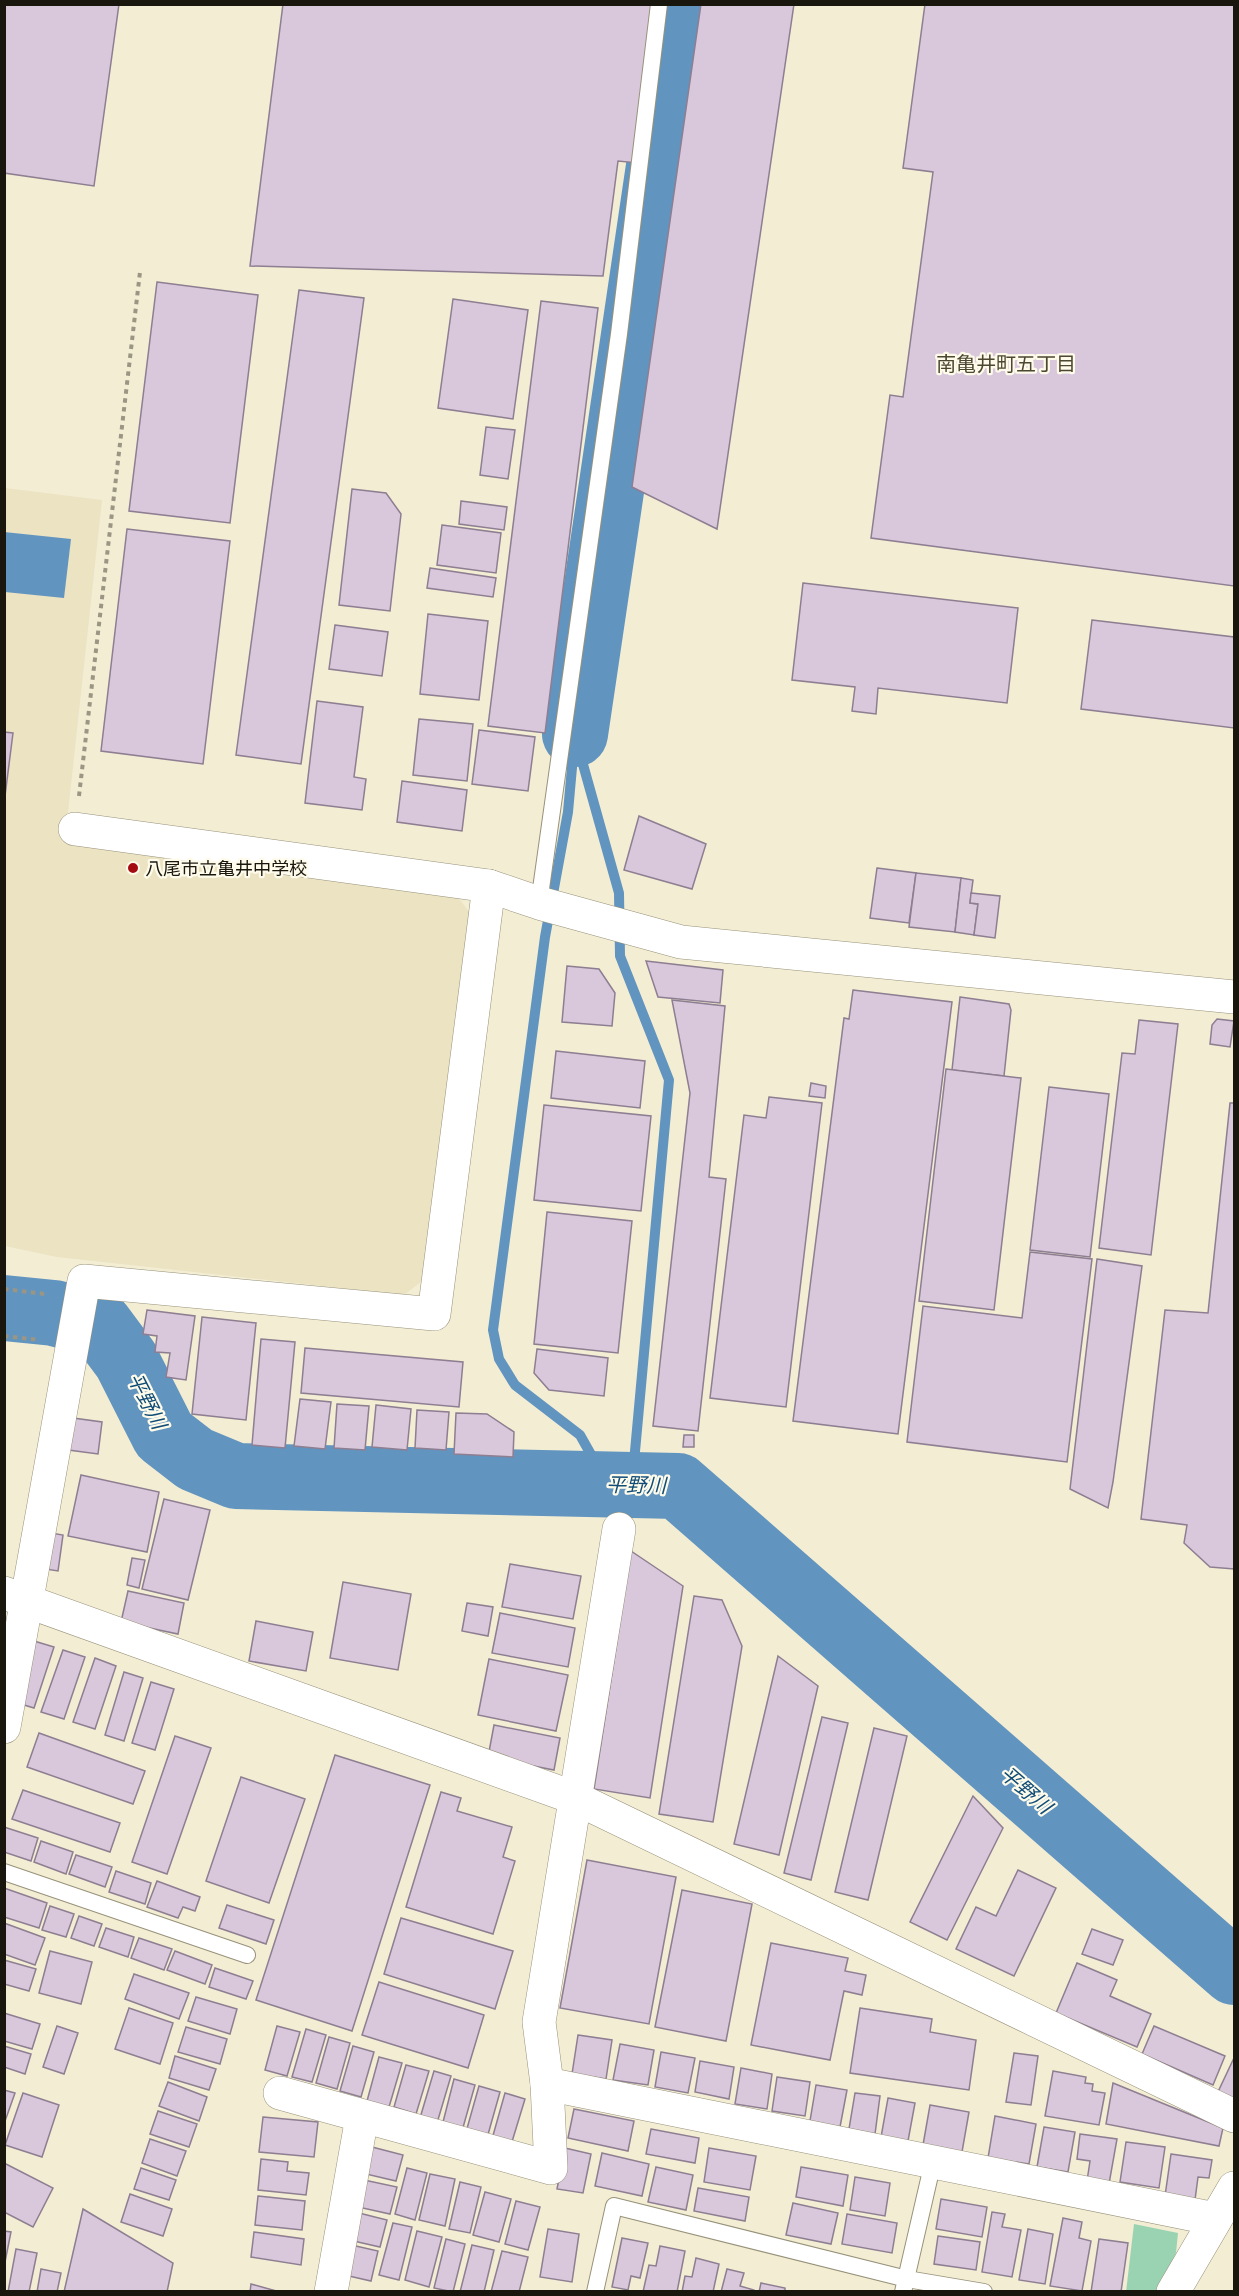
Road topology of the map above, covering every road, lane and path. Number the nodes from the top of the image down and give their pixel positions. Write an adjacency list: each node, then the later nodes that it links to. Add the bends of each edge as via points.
1 (659, 4): 5 (lane, via 619,334)
2 (140, 272): 3 (path)
3 (75, 830): 4 (street)
4 (489, 886): 5 (street); 8 (street, via 434,1314 84,1281)
5 (539, 903): 6 (street, via 681,942)
6 (1234, 997)
7 (4, 1288): 8 (path)
8 (80, 1298): 10 (street)
9 (619, 1529): 12 (street)
10 (15, 1597): 11 (street); 12 (street)
11 (4, 1726)
12 (575, 1798): 15 (street, via 539,2022); 17 (street)
13 (4, 1872): 14 (lane)
14 (247, 1954)
15 (547, 2084): 18 (street, via 551,2168); 19 (street)
16 (280, 2093): 18 (street)
17 (1234, 2116)
18 (362, 2117): 23 (street)
19 (933, 2162): 21 (street); 22 (lane)
20 (1234, 2188): 21 (street)
21 (1215, 2218): 26 (street)
22 (905, 2285): 24 (lane, via 614,2206); 25 (lane)
23 (339, 2290)
24 (595, 2292)
25 (984, 2292)
26 (1173, 2292)

